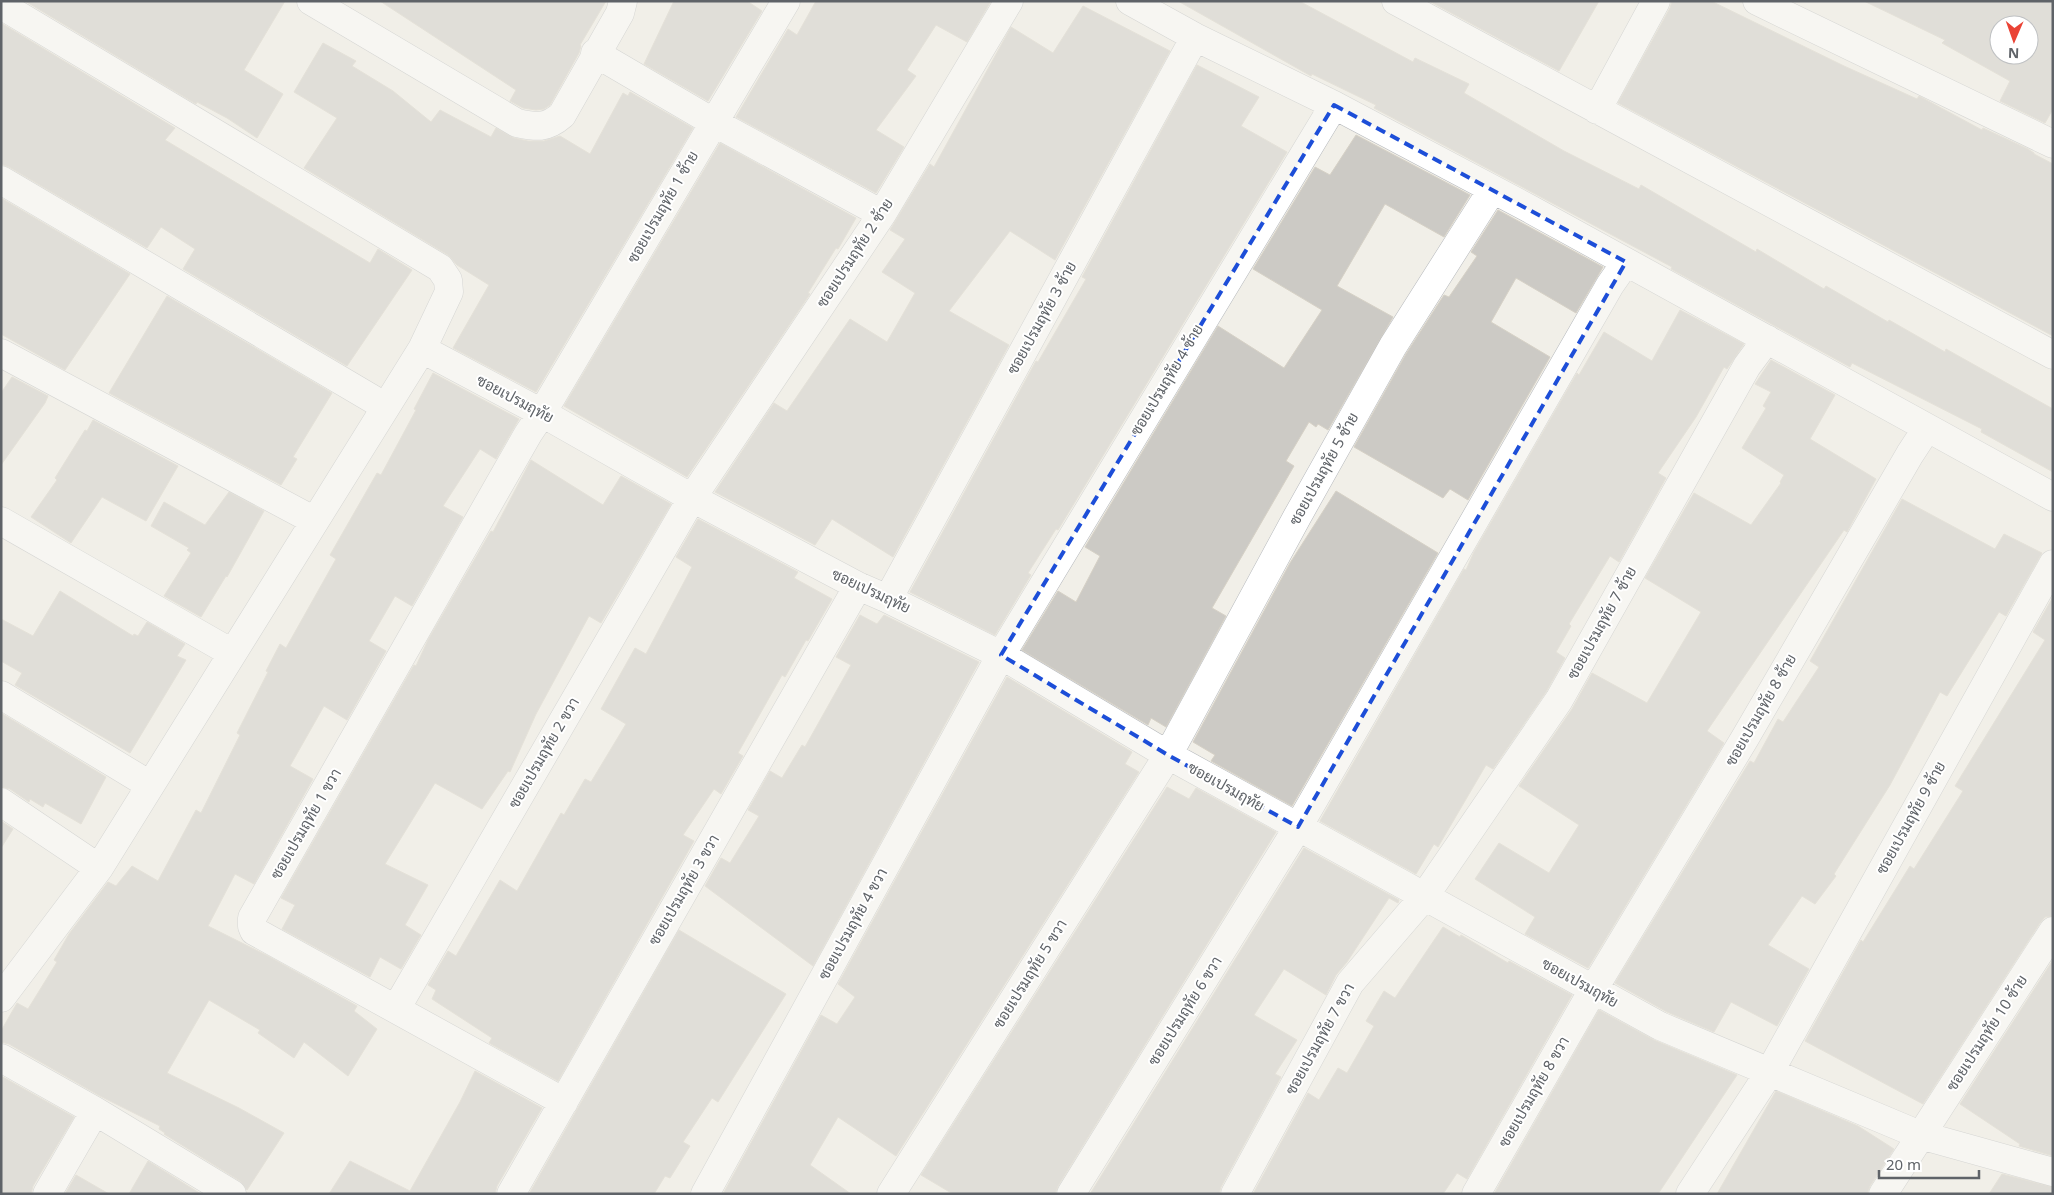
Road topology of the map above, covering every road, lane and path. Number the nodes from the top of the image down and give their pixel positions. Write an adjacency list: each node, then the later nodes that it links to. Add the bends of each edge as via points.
1 (311, 1): 11 (street, via 517,123 536,127 552,124 562,115)
2 (623, 1): 11 (street, via 620,13)
3 (786, 1): 14 (street, ซอยเปรมฤทัย 1 ซ้าย)
4 (1009, 1): 18 (street, ซอยเปรมฤทัย 2 ซ้าย)
5 (1130, 1): 10 (street)
6 (1396, 1): 13 (street)
7 (1656, 1): 13 (street)
8 (1757, 1): 15 (street)
9 (1, 5): 21 (street, via 440,268 448,280 449,292)
10 (1195, 37): 12 (street); 33 (street, ซอยเปรมฤทัย 3 ซ้าย)
11 (595, 53): 14 (street)
12 (1334, 105): 17 (street); 35 (street, ซอยเปรมฤทัย 4 ซ้าย)
13 (1597, 110): 23 (street)
14 (713, 122): 18 (street); 25 (street, ซอยเปรมฤทัย 1 ซ้าย)
15 (2053, 144)
16 (1, 180): 24 (street)
17 (1492, 190): 19 (street); 37 (street, ซอยเปรมฤทัย 5 ซ้าย, via 1394,346)
18 (882, 214): 28 (street, ซอยเปรมฤทัย 2 ซ้าย)
19 (1626, 262): 20 (street); 40 (street)
20 (1767, 339): 26 (street); 42 (street, ซอยเปรมฤทัย 7 ซ้าย, via 1747,366 1559,700)
21 (422, 349): 24 (street); 25 (street, ซอยเปรมฤทัย)
22 (1, 353): 30 (street)
23 (2053, 355)
24 (386, 407): 30 (street)
25 (542, 413): 28 (street, ซอยเปรมฤทัย); 46 (street, ซอยเปรมฤทัย 1 ขวา, via 252,918 254,931)
26 (1927, 428): 27 (street); 44 (street, ซอยเปรมฤทัย 8 ซ้าย)
27 (2053, 497)
28 (692, 498): 32 (street, ซอยเปรมฤทัย); 46 (street, ซอยเปรมฤทัย 2 ขวา)
29 (1, 521): 34 (street)
30 (315, 521): 34 (street)
31 (2053, 564): 48 (street, ซอยเปรมฤทัย 9 ซ้าย)
32 (858, 586): 33 (street, ซอยเปรมฤทัย); 49 (street, ซอยเปรมฤทัย 3 ขวา)
33 (888, 599): 35 (street, ซอยเปรมฤทัย)
34 (232, 653): 38 (street)
35 (1001, 655): 37 (street, ซอยเปรมฤทัย); 56 (street, ซอยเปรมฤทัย 4 ขวา)
36 (1, 695): 38 (street)
37 (1168, 755): 40 (street, ซอยเปรมฤทัย); 57 (street, ซอยเปรมฤทัย 5 ขวา)
38 (150, 785): 41 (street)
39 (1, 802): 41 (street)
40 (1298, 827): 42 (street, ซอยเปรมฤทัย); 58 (street, ซอยเปรมฤทัย 6 ขวา)
41 (98, 868): 45 (street)
42 (1424, 897): 44 (street, ซอยเปรมฤทัย); 59 (street, ซอยเปรมฤทัย 7 ขวา, via 1350,983)
43 (2053, 931): 51 (street, ซอยเปรมฤทัย 10 ซ้าย)
44 (1593, 990): 48 (street, ซอยเปรมฤทัย, via 1660,1026); 60 (street, ซอยเปรมฤทัย 8 ขวา)
45 (1, 998)
46 (396, 1009): 49 (street, ซอยเปรมฤทัย 1 ขวา)
47 (1, 1058): 50 (street)
48 (1769, 1073): 51 (street, ซอยเปรมฤทัย); 61 (street, ซอยเปรมฤทัย 9 ซ้าย)
49 (564, 1102): 55 (street, ซอยเปรมฤทัย 3 ขวา)
50 (95, 1111): 53 (street); 54 (street)
51 (1920, 1135): 52 (street, ซอยเปรมฤทัย); 62 (street, ซอยเปรมฤทัย 10 ซ้าย)
52 (2053, 1172)
53 (227, 1193)
54 (46, 1194)
55 (511, 1194)
56 (705, 1194)
57 (891, 1194)
58 (1071, 1194)
59 (1235, 1194)
60 (1476, 1194)
61 (1690, 1194)
62 (1882, 1194)

